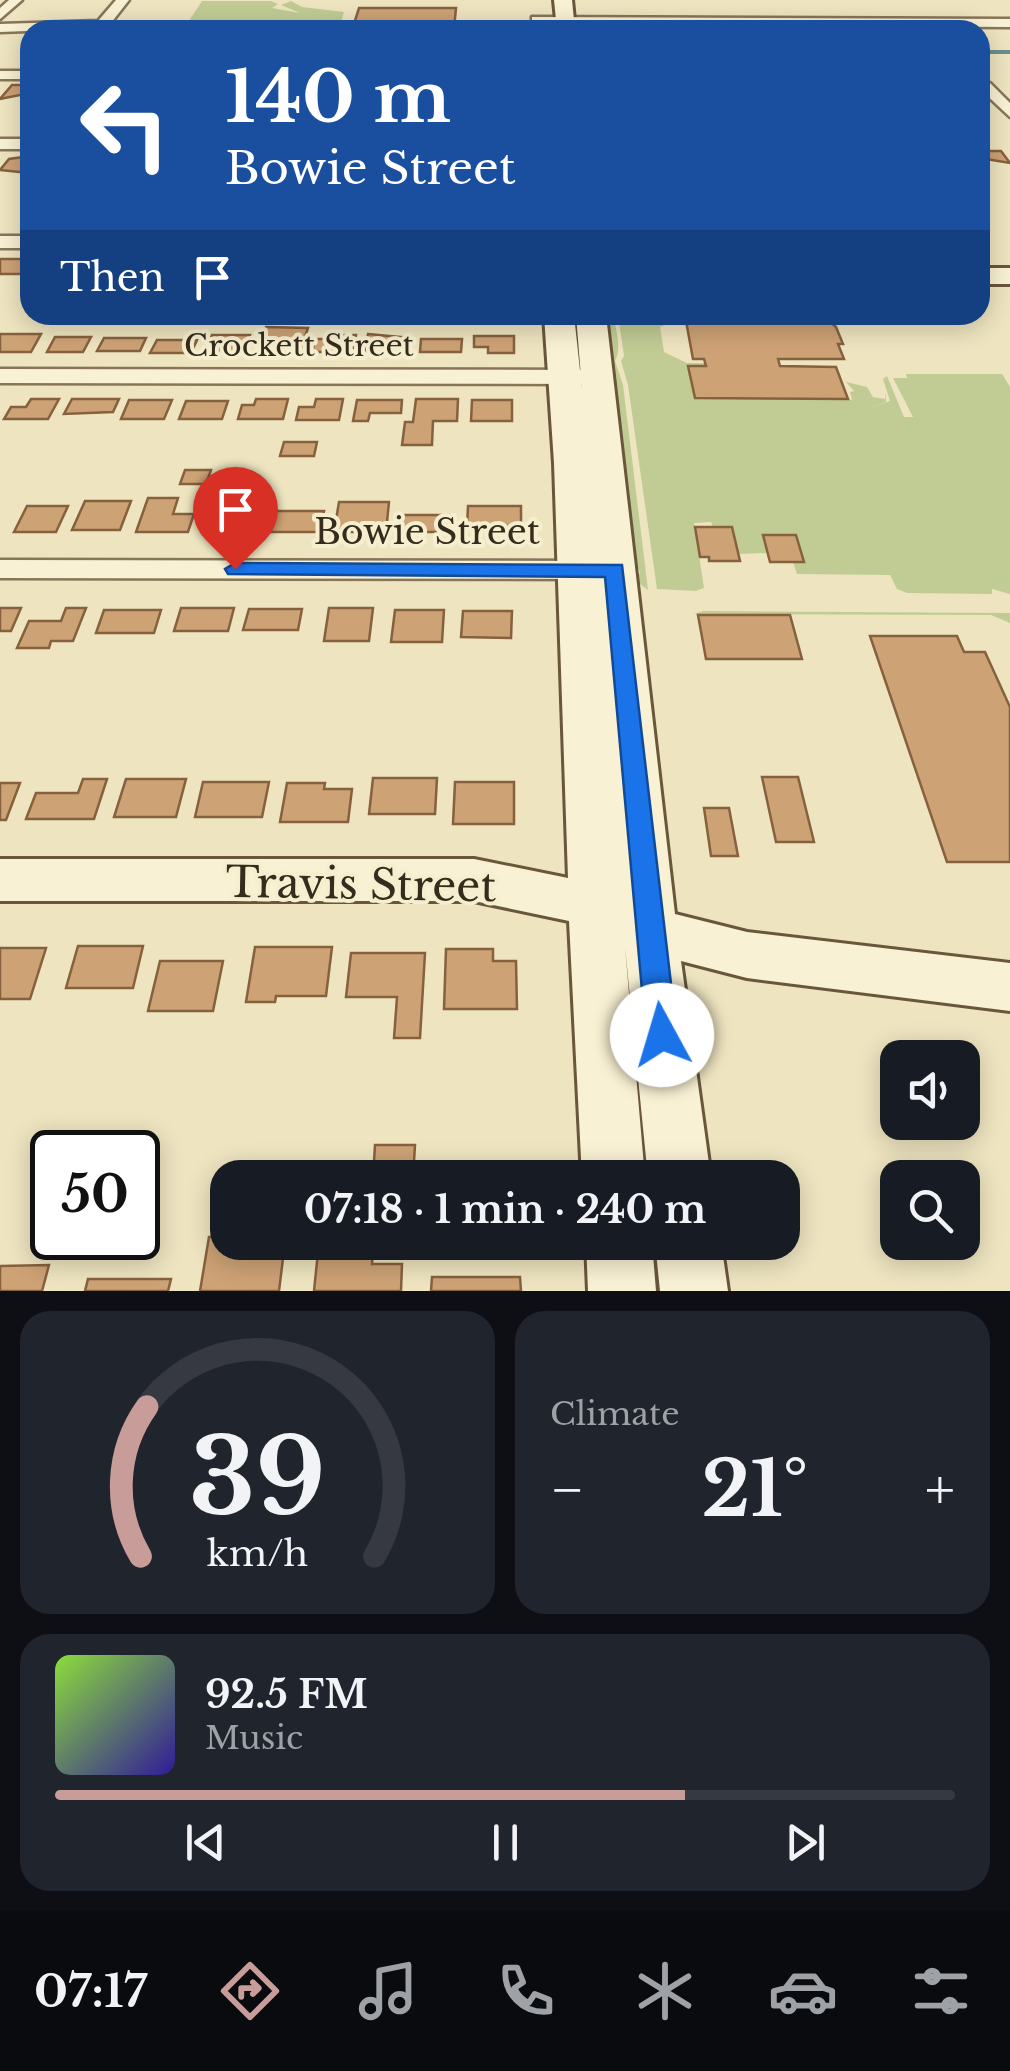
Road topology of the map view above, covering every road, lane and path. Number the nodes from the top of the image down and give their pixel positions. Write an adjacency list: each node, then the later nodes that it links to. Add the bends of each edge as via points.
1 (16, 0): 3 (street)
2 (123, 0): 4 (street)
3 (0, 15)
4 (106, 20)
5 (632, 20): 6 (street)
6 (948, 20)
7 (990, 93): 8 (street)
8 (1010, 112)
9 (563, 325): 12 (main road)
10 (590, 325): 12 (main road)
11 (0, 376): 12 (street, Crockett Street)
12 (581, 377): 14 (main road)
13 (0, 569): 14 (street, Bowie Street)
14 (595, 570): 16 (main road); 17 (main road)
15 (0, 880): 16 (main road, Travis Street, via 474,880)
16 (595, 907): 17 (main road, Travis Street); 19 (main road)
17 (650, 930): 18 (main road, Travis Street, via 746,955); 20 (main road)
18 (1010, 987)
19 (613, 1160)
20 (678, 1160)
21 (620, 1260): 23 (main road)
22 (690, 1260): 24 (main road)
23 (622, 1291)
24 (694, 1291)

